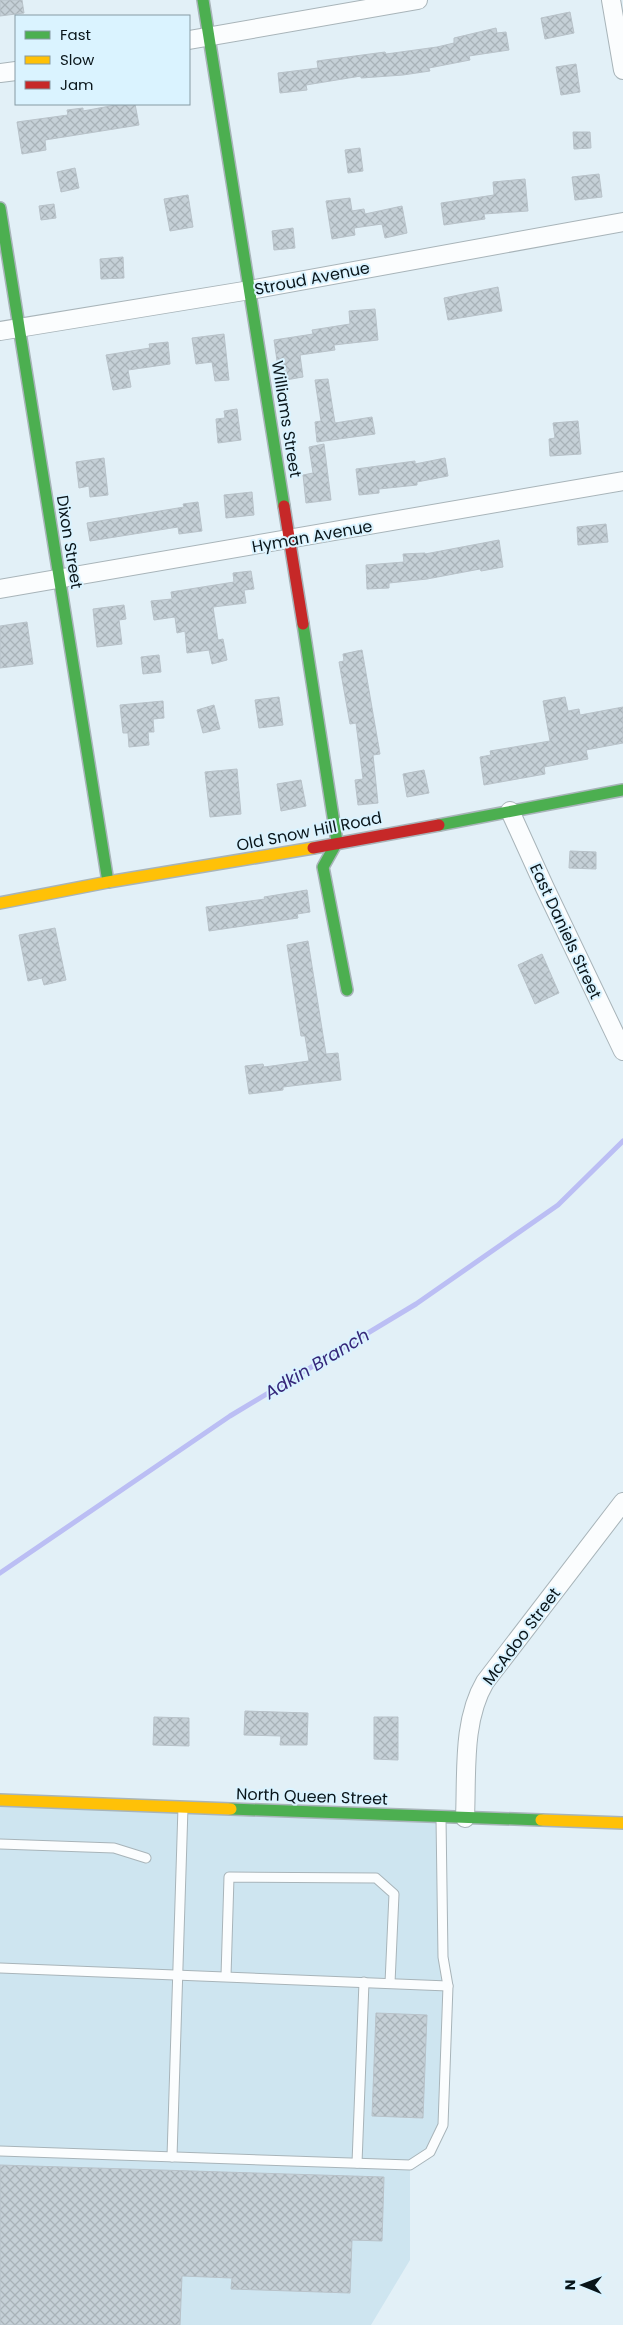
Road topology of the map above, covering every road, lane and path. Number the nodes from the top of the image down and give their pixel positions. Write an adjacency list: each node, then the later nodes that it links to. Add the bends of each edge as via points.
1 (203, 0): 4 (street, Williams Street)
2 (418, 0): 4 (street)
3 (611, 0): 7 (street)
4 (209, 37): 5 (street); 11 (street, Williams Street)
5 (190, 40)
6 (15, 70): 8 (street)
7 (623, 70)
8 (0, 73)
9 (0, 208): 12 (street, Dixon Street)
10 (623, 222): 11 (street, Stroud Avenue)
11 (250, 290): 12 (street, Stroud Avenue); 15 (street, Williams Street)
12 (19, 328): 13 (street, Stroud Avenue); 16 (street, Dixon Street)
13 (0, 332)
14 (623, 481): 15 (street, Hyman Avenue)
15 (290, 540): 16 (street, Hyman Avenue); 20 (street, Williams Street)
16 (59, 579): 17 (street, Hyman Avenue); 21 (street, Dixon Street)
17 (0, 589)
18 (623, 790): 19 (street, Old Snow Hill Road)
19 (510, 811): 20 (street, Old Snow Hill Road); 24 (street, East Daniels Street)
20 (336, 842): 21 (street, Old Snow Hill Road); 23 (street, via 323,867)
21 (108, 882): 22 (street, Old Snow Hill Road)
22 (0, 903)
23 (346, 990)
24 (623, 1051)
25 (623, 1502): 29 (street, McAdoo Street, via 478,1695 471,1712)
26 (0, 1800): 27 (street, North Queen Street)
27 (183, 1807): 28 (street, North Queen Street); 34 (lane)
28 (441, 1817): 29 (street, North Queen Street); 38 (lane, via 443,1957)
29 (465, 1818): 30 (street, North Queen Street)
30 (623, 1824)
31 (0, 1844): 32 (lane, via 114,1848)
32 (146, 1858)
33 (0, 1968): 34 (lane)
34 (178, 1974): 35 (lane); 40 (lane)
35 (226, 1976): 36 (lane); 37 (lane, via 229,1877 376,1878 394,1894)
36 (364, 1982): 37 (lane); 41 (lane)
37 (390, 1983): 38 (lane)
38 (448, 1986): 41 (lane, via 443,2125 430,2152 410,2165)
39 (0, 2151): 40 (lane)
40 (172, 2156): 41 (lane)
41 (357, 2163)

